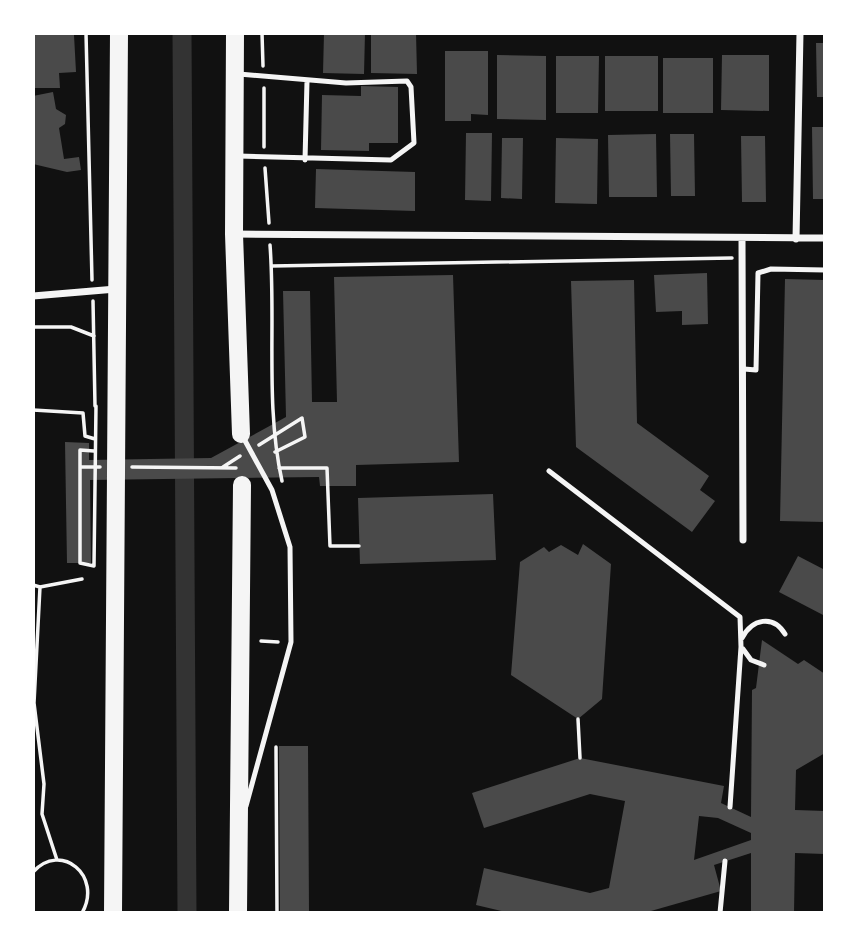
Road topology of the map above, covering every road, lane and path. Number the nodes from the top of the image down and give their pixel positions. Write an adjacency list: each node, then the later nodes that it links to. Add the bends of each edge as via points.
1 (86, 33): 17 (path)
2 (119, 33): 16 (highway)
3 (234, 33): 5 (highway)
4 (800, 33): 12 (street)
5 (236, 74): 6 (lane); 7 (highway)
6 (307, 81): 8 (lane); 8 (lane, via 407,81 414,143 391,160)
7 (235, 155): 8 (lane); 9 (highway)
8 (305, 160)
9 (234, 234): 10 (street); 26 (highway)
10 (742, 238): 12 (street); 13 (street)
11 (825, 238): 12 (street)
12 (796, 239)
13 (742, 258): 14 (path); 21 (street)
14 (272, 266)
15 (825, 270): 21 (lane, via 771,269 758,274 756,370)
16 (116, 289): 17 (street); 22 (highway)
17 (93, 291): 18 (street); 20 (path)
18 (33, 296)
19 (33, 327): 20 (path, via 71,327)
20 (94, 336): 23 (path)
21 (744, 369): 32 (street)
22 (115, 403): 23 (path); 50 (highway)
23 (95, 406): 27 (path)
24 (33, 411): 27 (path, via 83,413 85,436)
25 (280, 432): 29 (path, via 302,418 305,438)
26 (241, 434): 45 (lane, via 272,490 290,547 292,642)
27 (94, 439): 28 (path)
28 (94, 451): 28 (path, via 80,450 80,564 94,566)
29 (275, 452)
30 (549, 471): 37 (lane, via 740,617)
31 (242, 485): 45 (highway)
32 (743, 540)
33 (82, 579): 35 (path)
34 (33, 585): 35 (path)
35 (40, 587): 43 (path, via 34,703 44,784)
36 (785, 634): 37 (lane, via 776,623 762,621 749,627)
37 (741, 644): 38 (lane, via 751,660); 42 (lane)
38 (764, 665)
39 (578, 719): 41 (path)
40 (279, 736): 52 (path)
41 (580, 758)
42 (730, 807)
43 (42, 814): 44 (path); 46 (path)
44 (33, 815)
45 (238, 837): 51 (highway)
46 (57, 860): 48 (path); 49 (path, via 84,874 89,894)
47 (725, 862): 53 (lane)
48 (33, 872)
49 (82, 913)
50 (113, 913)
51 (238, 913)
52 (277, 913)
53 (720, 913)

